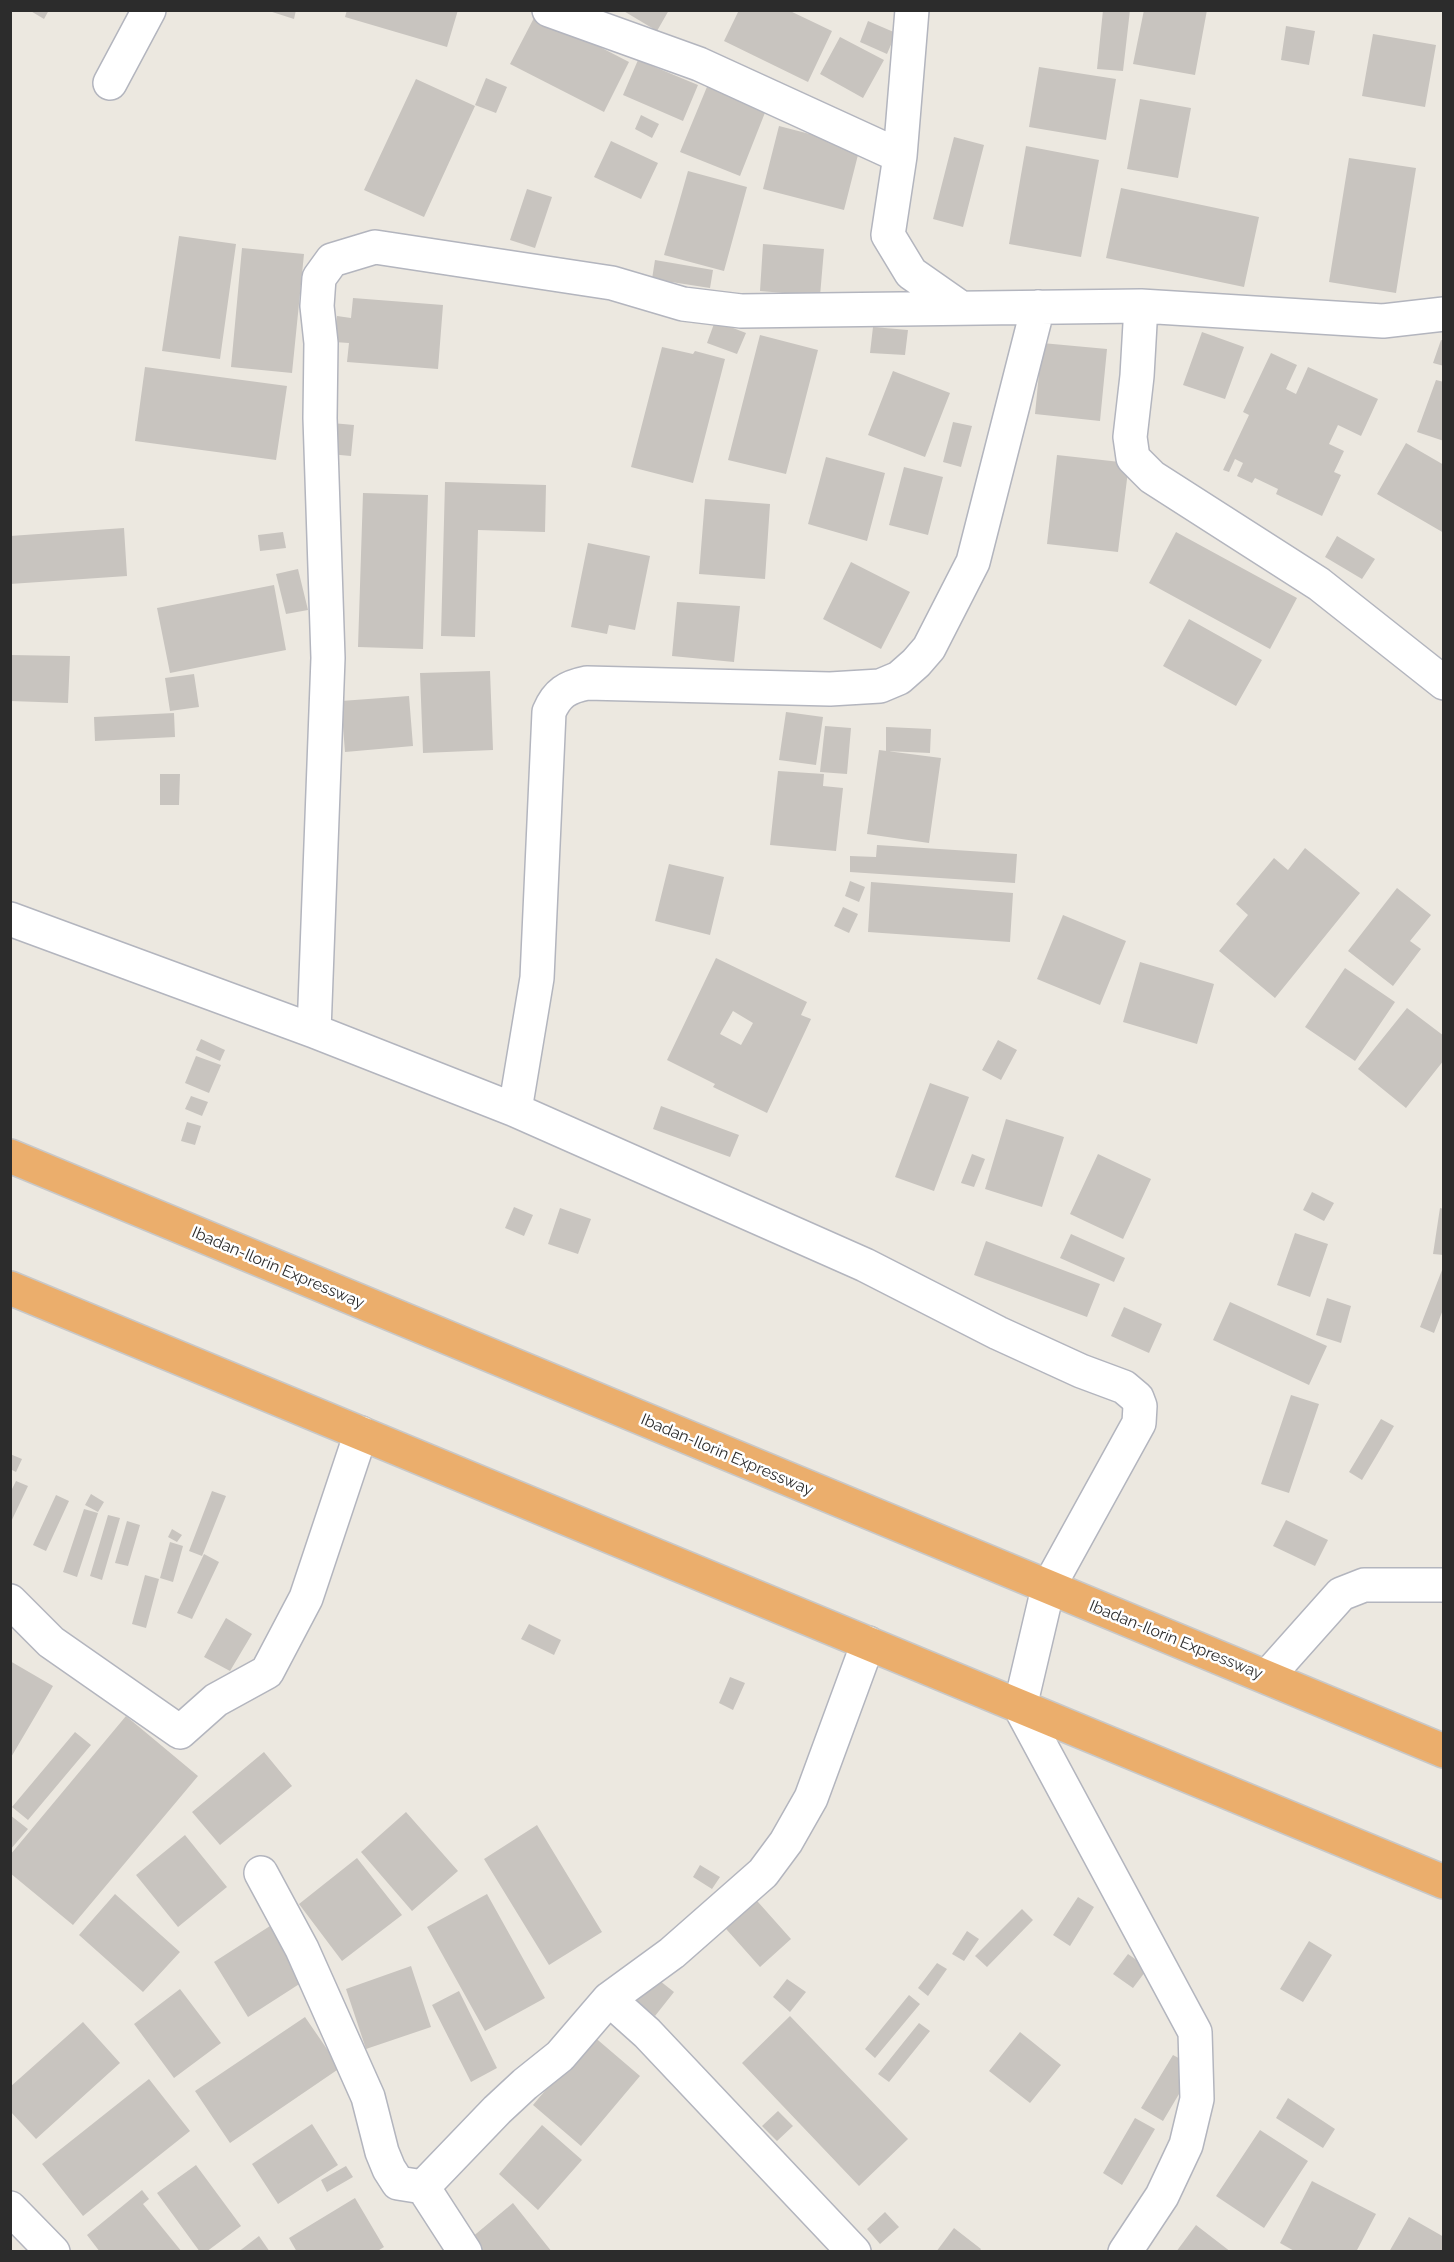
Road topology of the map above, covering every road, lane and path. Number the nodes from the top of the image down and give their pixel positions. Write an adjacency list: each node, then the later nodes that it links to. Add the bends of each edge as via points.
1 (149, 10): 4 (street)
2 (549, 10): 5 (street, via 699,64)
3 (912, 10): 5 (street)
4 (110, 83)
5 (900, 156): 8 (street, via 888,235 912,273)
6 (1141, 306): 7 (street); 9 (street, via 1383,321); 10 (street, via 1130,437 1133,458 1152,477 1319,584)
7 (1038, 307): 8 (street); 13 (street, via 973,562 929,648 899,678 880,686 830,689 587,683 564,690 554,700 549,712 537,978)
8 (961, 308): 12 (street, via 741,311 683,304 612,284 375,247 332,260 319,278 317,306 328,657)
9 (1443, 314)
10 (1443, 683)
11 (10, 919): 12 (street)
12 (314, 1032): 13 (street)
13 (515, 1110): 18 (street, via 865,1265 998,1333 1124,1387 1137,1398 1139,1423)
14 (10, 1156): 18 (highway, Ibadan-Ilorin Expressway)
15 (10, 1288): 16 (highway)
16 (361, 1433): 19 (street, via 306,1598 267,1672 216,1700 180,1732 51,1642); 20 (highway)
17 (1443, 1585): 21 (street, via 1364,1585 1341,1594)
18 (1048, 1588): 21 (highway, Ibadan-Ilorin Expressway); 22 (street)
19 (10, 1601)
20 (868, 1644): 22 (highway); 26 (street, via 811,1798 786,1842 763,1873 672,1953)
21 (1267, 1677): 23 (highway, Ibadan-Ilorin Expressway)
22 (1020, 1707): 25 (highway); 32 (street, via 1195,2032 1197,2099 1186,2145 1162,2196)
23 (1443, 1751)
24 (261, 1873): 27 (street, via 302,1949 368,2097 389,2169 398,2183)
25 (1443, 1882)
26 (609, 1999): 27 (street, via 560,2056 497,2110); 31 (street, via 647,2033)
27 (423, 2187): 30 (street)
28 (10, 2208): 29 (street)
29 (53, 2252)
30 (465, 2252)
31 (854, 2252)
32 (1125, 2252)

